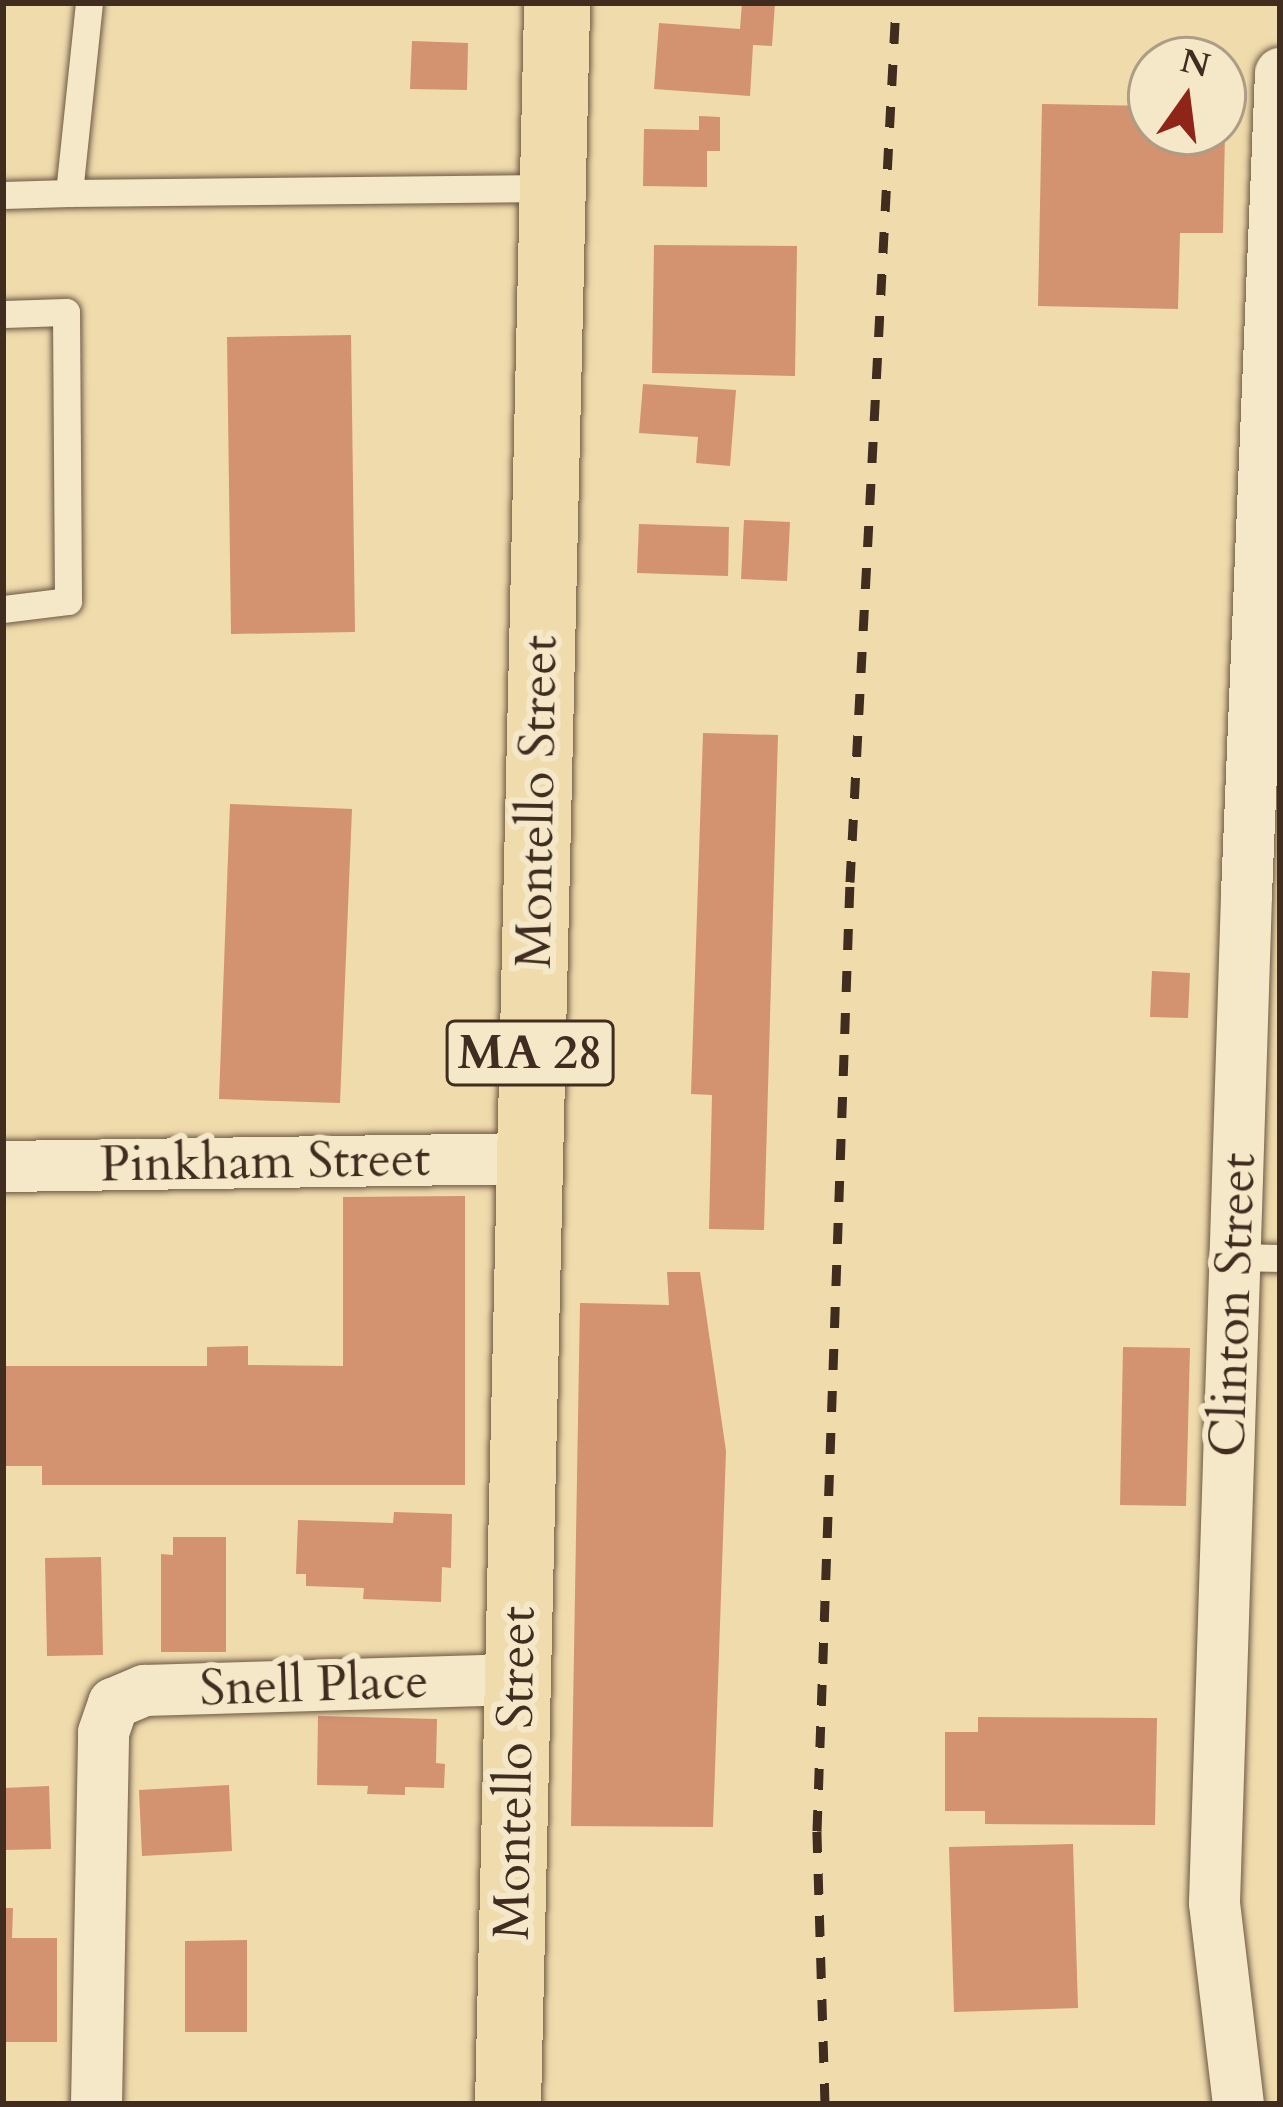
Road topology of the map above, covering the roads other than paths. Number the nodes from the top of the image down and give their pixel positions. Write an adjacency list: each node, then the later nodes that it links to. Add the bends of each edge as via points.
1 (89, 3): 5 (lane)
2 (557, 3): 4 (main road, Montello Street / MA 28)
3 (1280, 73): 9 (street, Clinton Street)
4 (553, 188): 5 (lane); 10 (main road, Montello Street / MA 28)
5 (69, 193): 6 (lane)
6 (3, 195)
7 (3, 314): 8 (lane, via 66,313 68,579 68,601)
8 (3, 609)
9 (1263, 898): 12 (street, Clinton Street)
10 (528, 1158): 11 (street, Pinkham Street); 13 (main road, Montello Street / MA 28)
11 (3, 1166)
12 (1257, 1257): 16 (street, Clinton Street, via 1214,1902)
13 (517, 1678): 14 (street, Snell Place, via 144,1690 112,1703 104,1732); 15 (main road, Montello Street / MA 28)
14 (96, 2104)
15 (508, 2104)
16 (1238, 2104)

